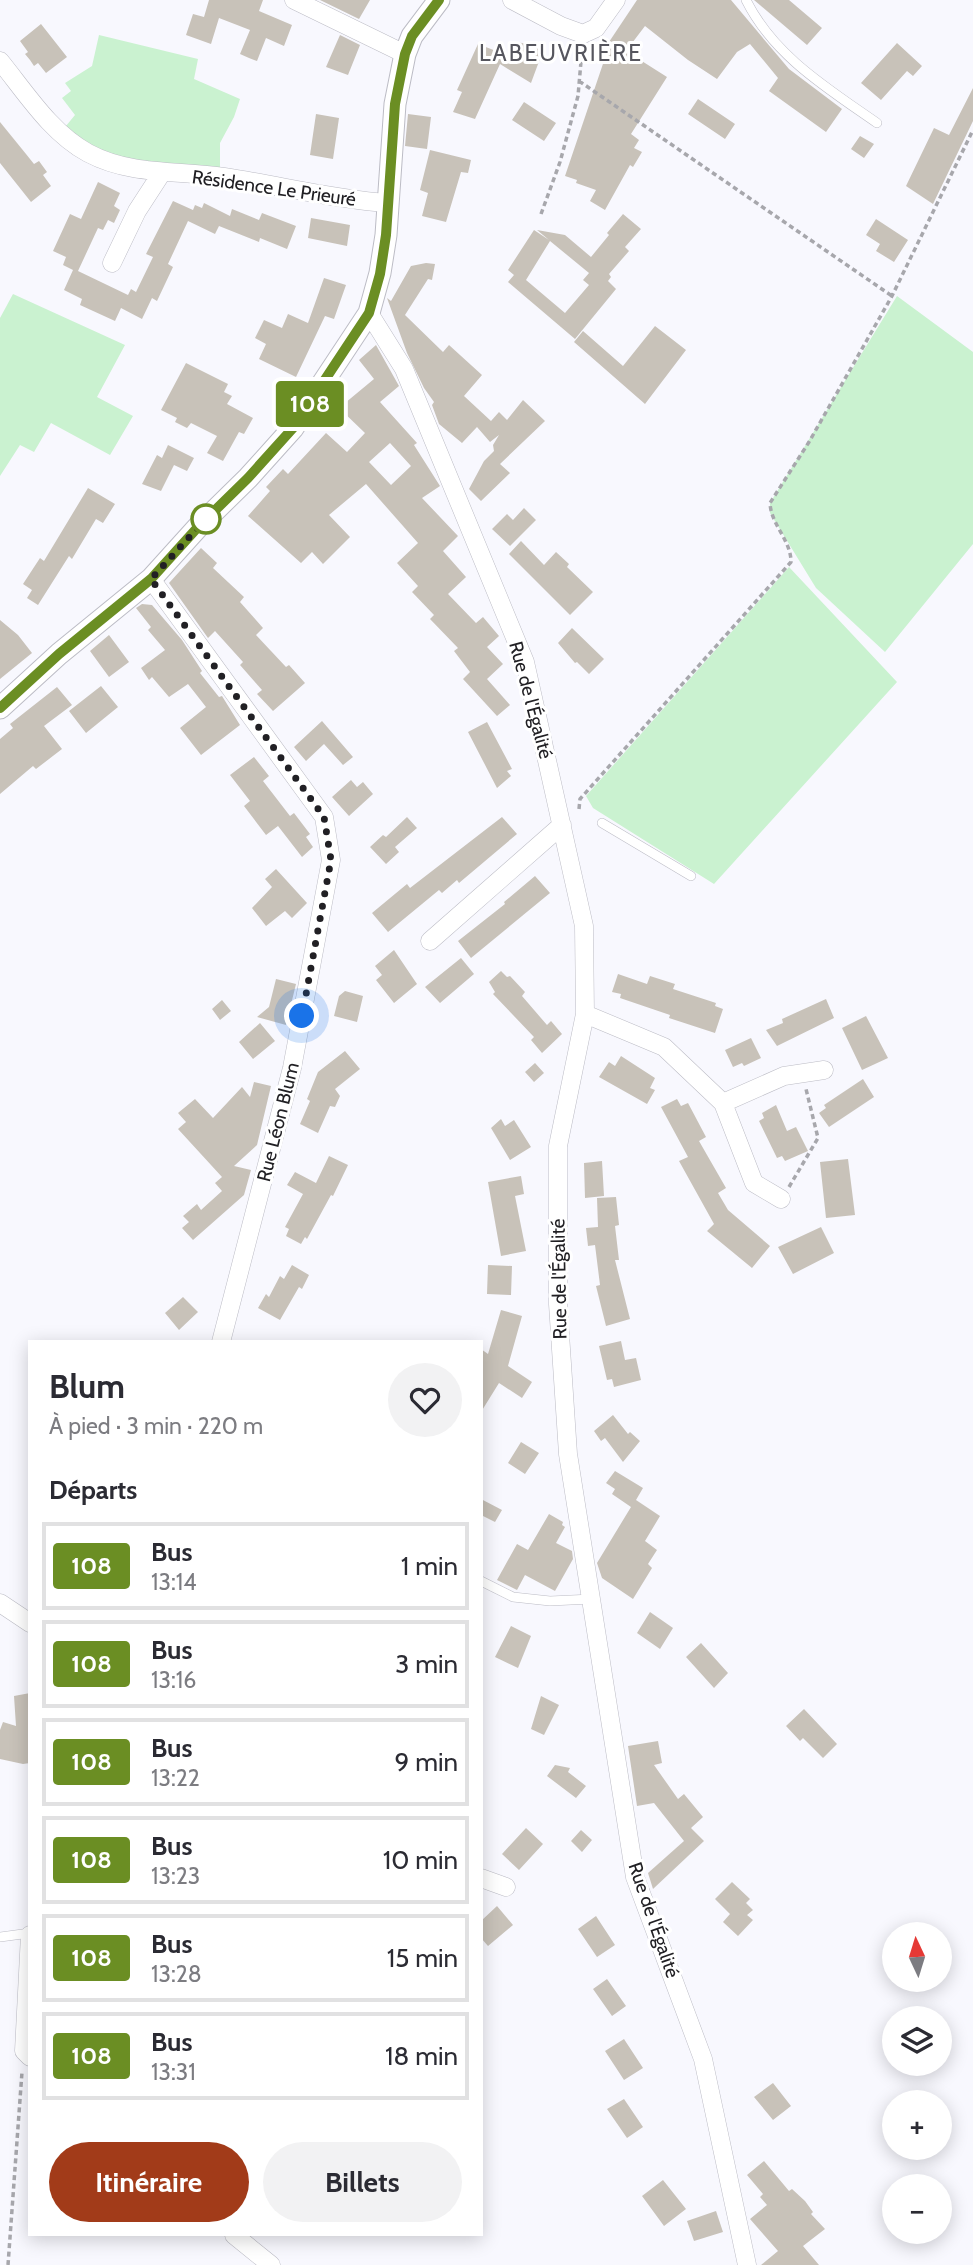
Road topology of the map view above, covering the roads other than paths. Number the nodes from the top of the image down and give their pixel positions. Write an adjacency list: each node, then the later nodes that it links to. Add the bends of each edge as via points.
1 (294, 0): 6 (street)
2 (439, 0): 6 (street, via 412,36)
3 (512, 0): 4 (street, via 583,34 596,29)
4 (615, 0)
5 (746, 0): 8 (lane, via 756,20 793,62)
6 (405, 54): 10 (street, via 395,104)
7 (0, 61): 9 (street, Résidence Le Prieuré, via 53,125 89,153)
8 (877, 124)
9 (161, 174): 10 (street, Résidence Le Prieuré, via 220,177); 11 (street)
10 (387, 203): 12 (street, via 384,248)
11 (112, 263)
12 (369, 313): 13 (street, via 293,428); 16 (street, Rue de l'Égalité, via 404,369 524,662)
13 (151, 579): 14 (street); 23 (street, Rue Léon Blum, via 324,817 331,860 292,1068)
14 (0, 708)
15 (602, 823): 17 (lane)
16 (562, 825): 18 (street); 19 (street, Rue de l'Égalité, via 584,926)
17 (691, 876)
18 (430, 941)
19 (585, 1014): 21 (street, via 664,1047); 25 (street, Rue de l'Égalité, via 558,1146 558,1304 568,1454)
20 (824, 1070): 21 (street, via 784,1076)
21 (723, 1103): 22 (street, via 754,1183)
22 (781, 1199)
23 (222, 1340)
24 (483, 1582): 25 (lane, via 513,1597)
25 (592, 1599): 36 (street, Rue de l'Égalité, via 635,1877 703,2059)
26 (0, 1603): 27 (street)
27 (28, 1622)
28 (483, 1879): 29 (street)
29 (506, 1887)
30 (28, 1934): 31 (lane)
31 (0, 1937)
32 (28, 2014): 33 (street)
33 (27, 2054)
34 (235, 2236): 35 (street)
35 (271, 2265)
36 (747, 2265)

